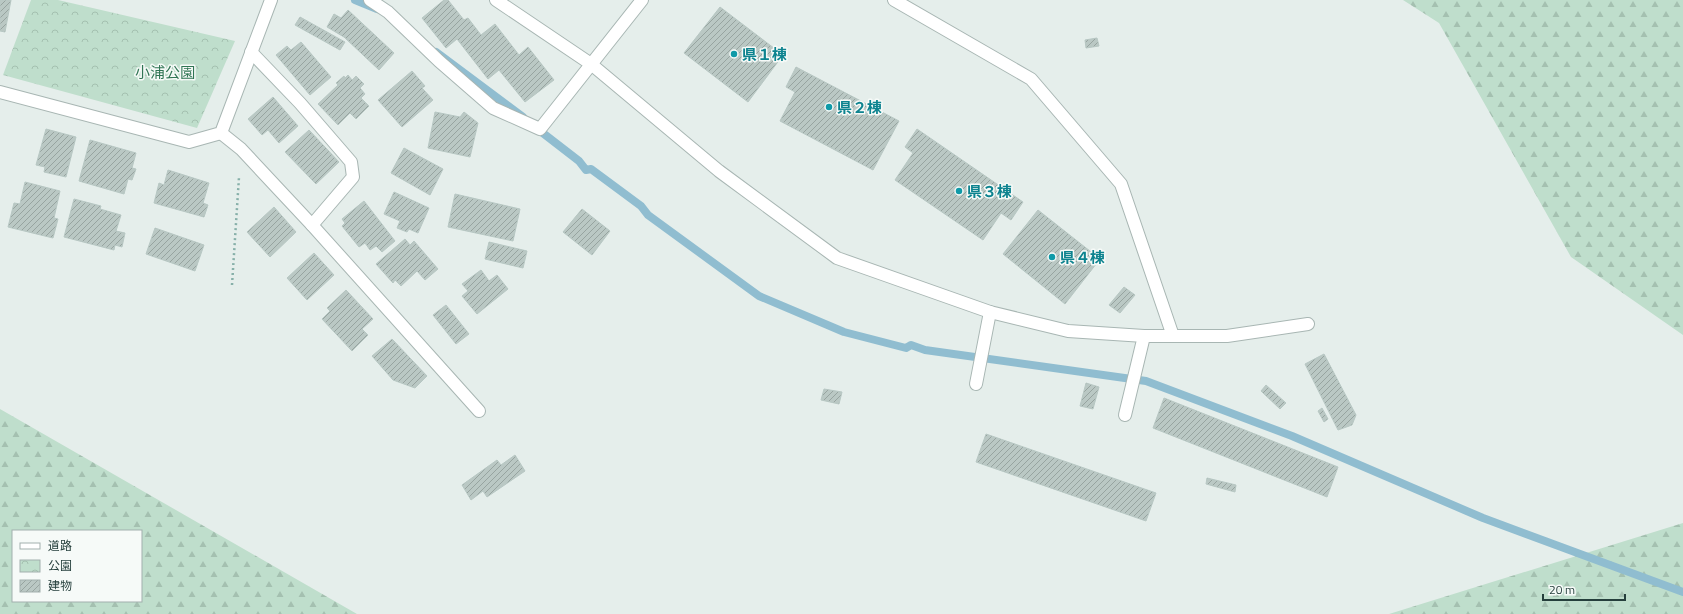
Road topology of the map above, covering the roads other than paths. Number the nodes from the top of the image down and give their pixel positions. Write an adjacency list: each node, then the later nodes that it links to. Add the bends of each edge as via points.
1 (271, 0): 6 (street)
2 (370, 0): 7 (street, via 388,12 493,108 540,129)
3 (496, 0): 7 (street)
4 (642, 0): 7 (street)
5 (894, 0): 14 (street, via 1031,79 1121,184)
6 (251, 52): 9 (street); 10 (street, via 351,162 353,177)
7 (591, 64): 11 (street, via 719,171 837,258)
8 (0, 92): 9 (street, via 189,142)
9 (221, 133): 10 (street, via 241,149)
10 (312, 225): 16 (street)
11 (990, 312): 13 (street, via 1068,331); 15 (street)
12 (1308, 324): 14 (street, via 1227,336)
13 (1144, 336): 14 (street); 17 (street)
14 (1172, 336)
15 (976, 384)
16 (479, 411)
17 (1125, 415)

